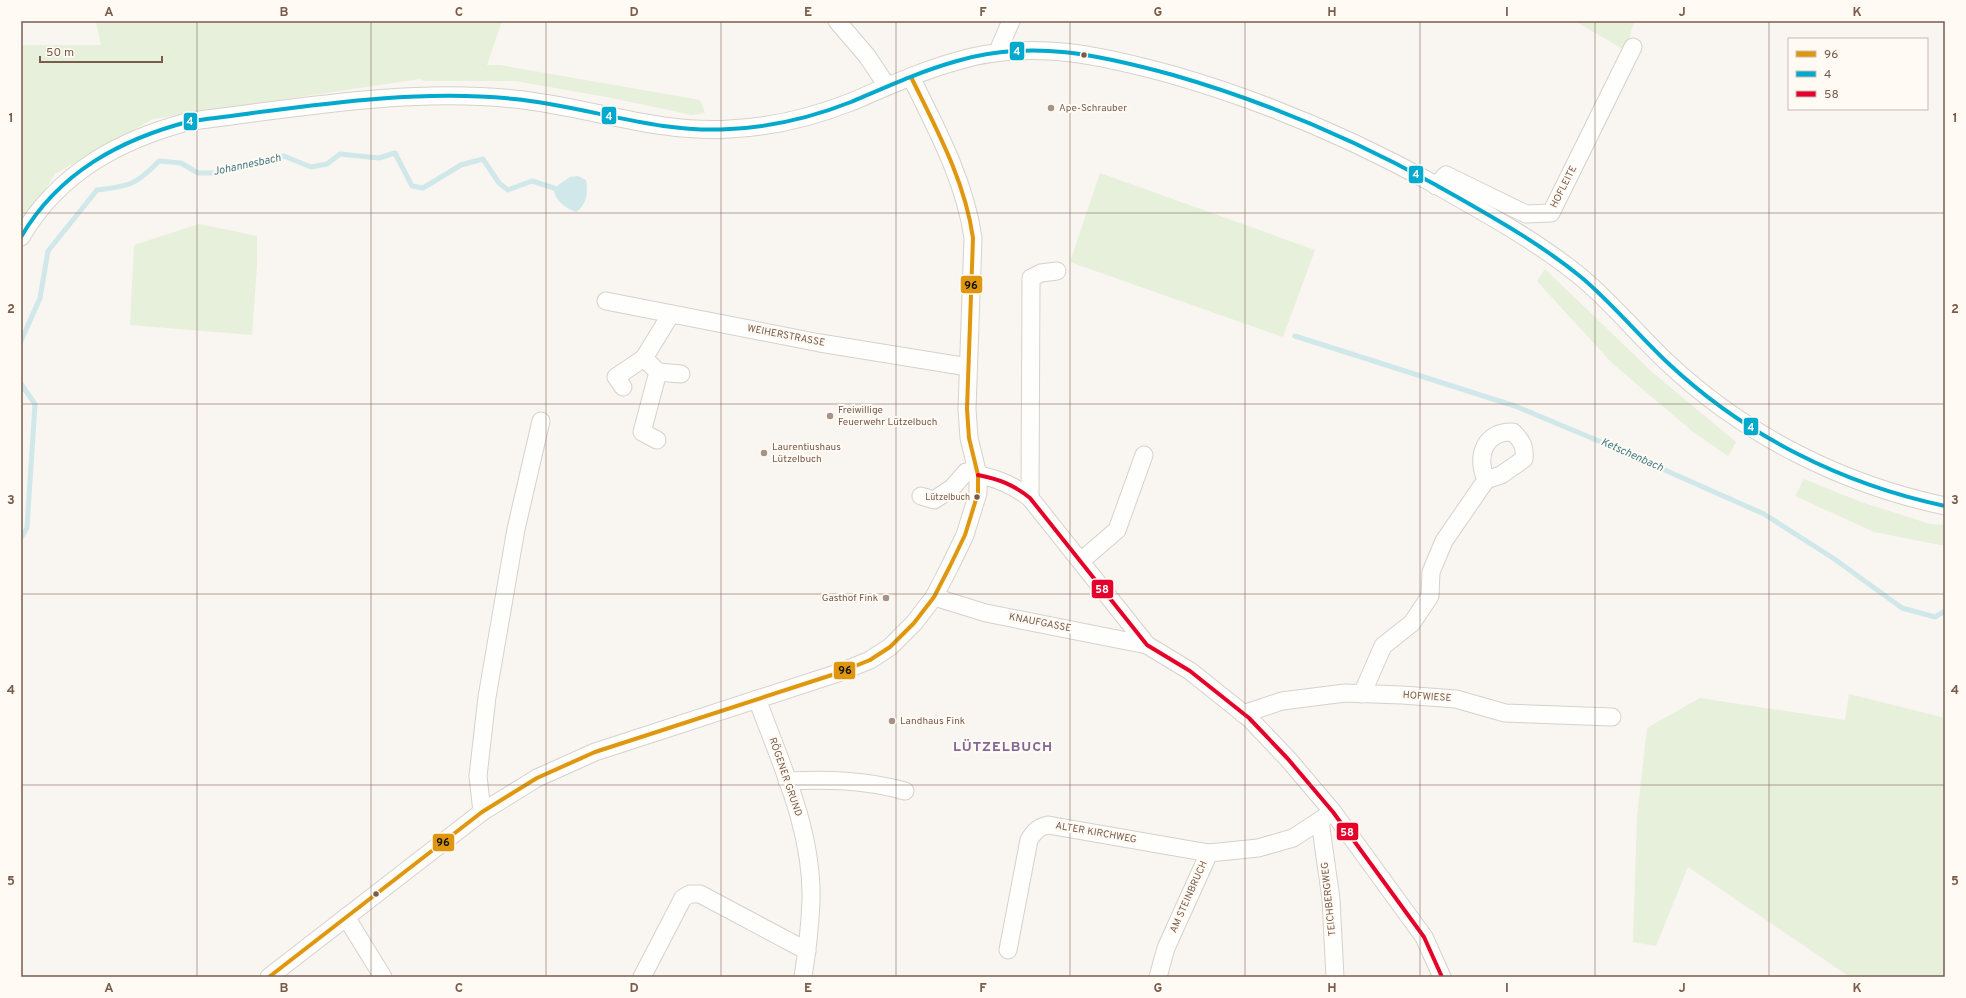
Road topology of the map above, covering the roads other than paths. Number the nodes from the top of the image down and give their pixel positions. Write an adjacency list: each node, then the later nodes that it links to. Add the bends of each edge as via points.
1 (837, 21): 6 (street, via 867,56)
2 (1011, 21): 4 (street)
3 (1633, 47): 7 (street, HOFLEITE, via 1551,212 1526,214 1446,175)
4 (998, 51): 5 (street, via 957,61); 7 (street, via 1077,52 1200,83 1290,114 1353,141)
5 (911, 77): 6 (street); 13 (street, via 954,170 971,223 973,238)
6 (887, 86): 8 (street, via 814,114 766,126 728,130 682,129 514,99 451,96 392,97 191,121 125,143 104,155 72,177 53,195)
7 (1436, 186): 24 (street, via 1521,235 1568,266 1668,364 1697,389 1755,431 1801,458 1869,485)
8 (21, 237)
9 (1057, 270): 23 (street, via 1031,278)
10 (606, 301): 11 (street, WEIHERSTRASSE)
11 (671, 314): 12 (street); 13 (street, WEIHERSTRASSE, via 820,343)
12 (644, 358): 14 (street); 16 (street, via 616,377)
13 (968, 367): 20 (street, via 969,438)
14 (658, 372): 15 (street); 18 (street, via 642,432)
15 (681, 374)
16 (623, 387)
17 (542, 421): 34 (street, via 516,529 488,697 478,776)
18 (657, 440)
19 (1144, 455): 25 (street, via 1117,530)
20 (978, 474): 22 (street, via 966,472 952,488 934,500); 23 (street, via 998,479); 26 (street, via 978,493 965,535)
21 (1486, 480): 28 (street, via 1444,541 1431,572 1430,596 1412,623 1383,646)
22 (921, 496)
23 (1030, 498): 25 (street)
24 (1945, 506)
25 (1081, 561): 27 (street)
26 (934, 597): 27 (street, KNAUFGASSE, via 986,613); 29 (street, via 914,623 890,647 870,660)
27 (1147, 645): 30 (street, via 1190,671)
28 (1362, 694): 30 (street, HOFWIESE, via 1345,693 1282,701); 31 (street, HOFWIESE, via 1456,699 1505,712)
29 (757, 699): 32 (street, RÖGENER GRUND); 34 (street, via 595,752 537,778)
30 (1243, 714): 35 (street, via 1288,759)
31 (1612, 717)
32 (787, 781): 33 (street, via 856,780); 39 (street, RÖGENER GRUND, via 798,810 807,853 811,900)
33 (905, 790)
34 (482, 812): 37 (street)
35 (1326, 817): 36 (street, AM STEINBRUCH, via 1293,838 1258,848); 45 (street, TEICHBERGWEG); 46 (street, via 1424,937)
36 (1209, 853): 38 (street, ALTER KIRCHWEG, via 1048,825 1036,830 1029,840); 44 (street, AM STEINBRUCH, via 1166,948)
37 (346, 917): 40 (street); 41 (street)
38 (1008, 950)
39 (807, 951): 42 (street, via 700,894 690,894 683,898); 43 (street, RÖGENER GRUND)
40 (268, 977)
41 (383, 977)
42 (642, 977)
43 (803, 977)
44 (1158, 977)
45 (1335, 977)
46 (1442, 977)

